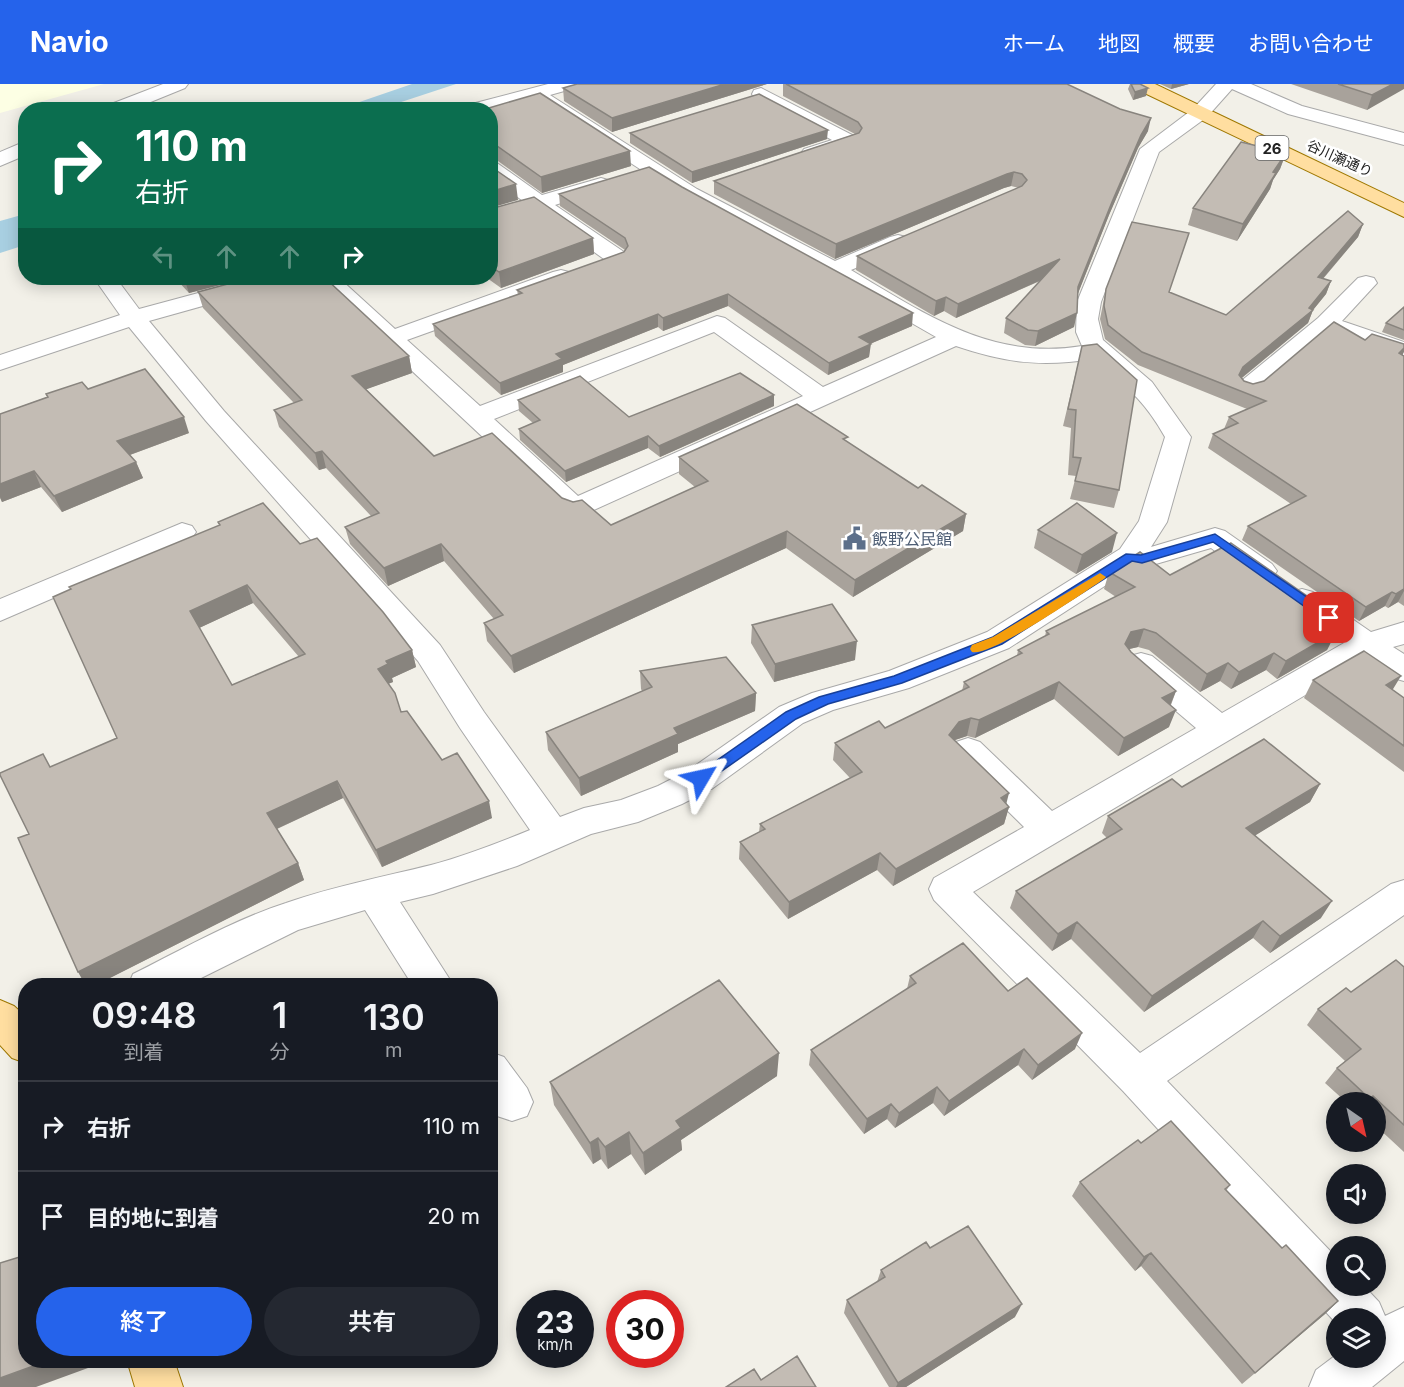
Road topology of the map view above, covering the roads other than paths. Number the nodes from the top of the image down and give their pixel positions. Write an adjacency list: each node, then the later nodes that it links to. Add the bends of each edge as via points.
1 (179, 84): 11 (street)
2 (569, 84): 7 (street)
3 (1140, 84): 9 (main road, 26)
4 (1178, 84): 9 (main road, 26)
5 (1236, 84): 15 (street, via 1295,110)
6 (783, 87): 8 (street)
7 (535, 93): 12 (street); 16 (street)
8 (761, 94): 10 (street); 18 (street, via 849,141)
9 (1212, 99): 13 (main road, 26); 25 (main road, 26); 38 (street, via 1150,148 1089,302 1084,321)
10 (739, 101)
11 (133, 102)
12 (498, 103)
13 (1285, 133)
14 (631, 135): 16 (street)
15 (1400, 137)
16 (609, 141): 20 (street)
17 (18, 151): 19 (street)
18 (792, 159)
19 (0, 160)
20 (651, 169): 23 (street); 24 (street)
21 (498, 173): 24 (street)
22 (713, 185): 23 (street)
23 (690, 193): 28 (street)
24 (539, 203): 26 (street); 35 (street, via 616,257)
25 (1404, 211)
26 (498, 215)
27 (918, 233): 28 (street)
28 (834, 269): 36 (street)
29 (1366, 282): 34 (street)
30 (110, 285): 33 (street)
31 (252, 285): 33 (street)
32 (334, 285): 35 (street)
33 (134, 318): 39 (street); 53 (street, via 215,416 429,653)
34 (1326, 323): 37 (street); 40 (street)
35 (391, 338): 42 (street)
36 (954, 338): 38 (street, via 1014,355 1051,357); 41 (street)
37 (1404, 350)
38 (1096, 351): 44 (street, via 1136,380 1178,437 1153,522)
39 (0, 363)
40 (1249, 387)
41 (821, 398): 42 (street, via 717,323); 42 (street, via 575,508)
42 (475, 417)
43 (182, 532): 45 (street)
44 (1130, 556): 47 (street, via 1142,559 1215,537); 53 (street, via 998,640 898,680 823,701 791,715 670,795 626,812 584,822)
45 (0, 611)
46 (1404, 633): 47 (street)
47 (1367, 644): 49 (street); 50 (street)
48 (1137, 660): 50 (street)
49 (1404, 670)
50 (1220, 730): 52 (street)
51 (968, 751): 52 (street)
52 (1049, 830): 60 (street, via 947,889)
53 (554, 836): 54 (street, via 433,879)
54 (374, 893): 56 (street, via 289,917); 57 (street)
55 (1404, 895): 60 (street)
56 (163, 978)
57 (430, 978)
58 (0, 1018): 59 (main road)
59 (18, 1037)
60 (1137, 1078): 61 (street)
61 (1349, 1308)
62 (153, 1368): 64 (main road)
63 (1352, 1368): 65 (street)
64 (159, 1387)
65 (1333, 1387)

